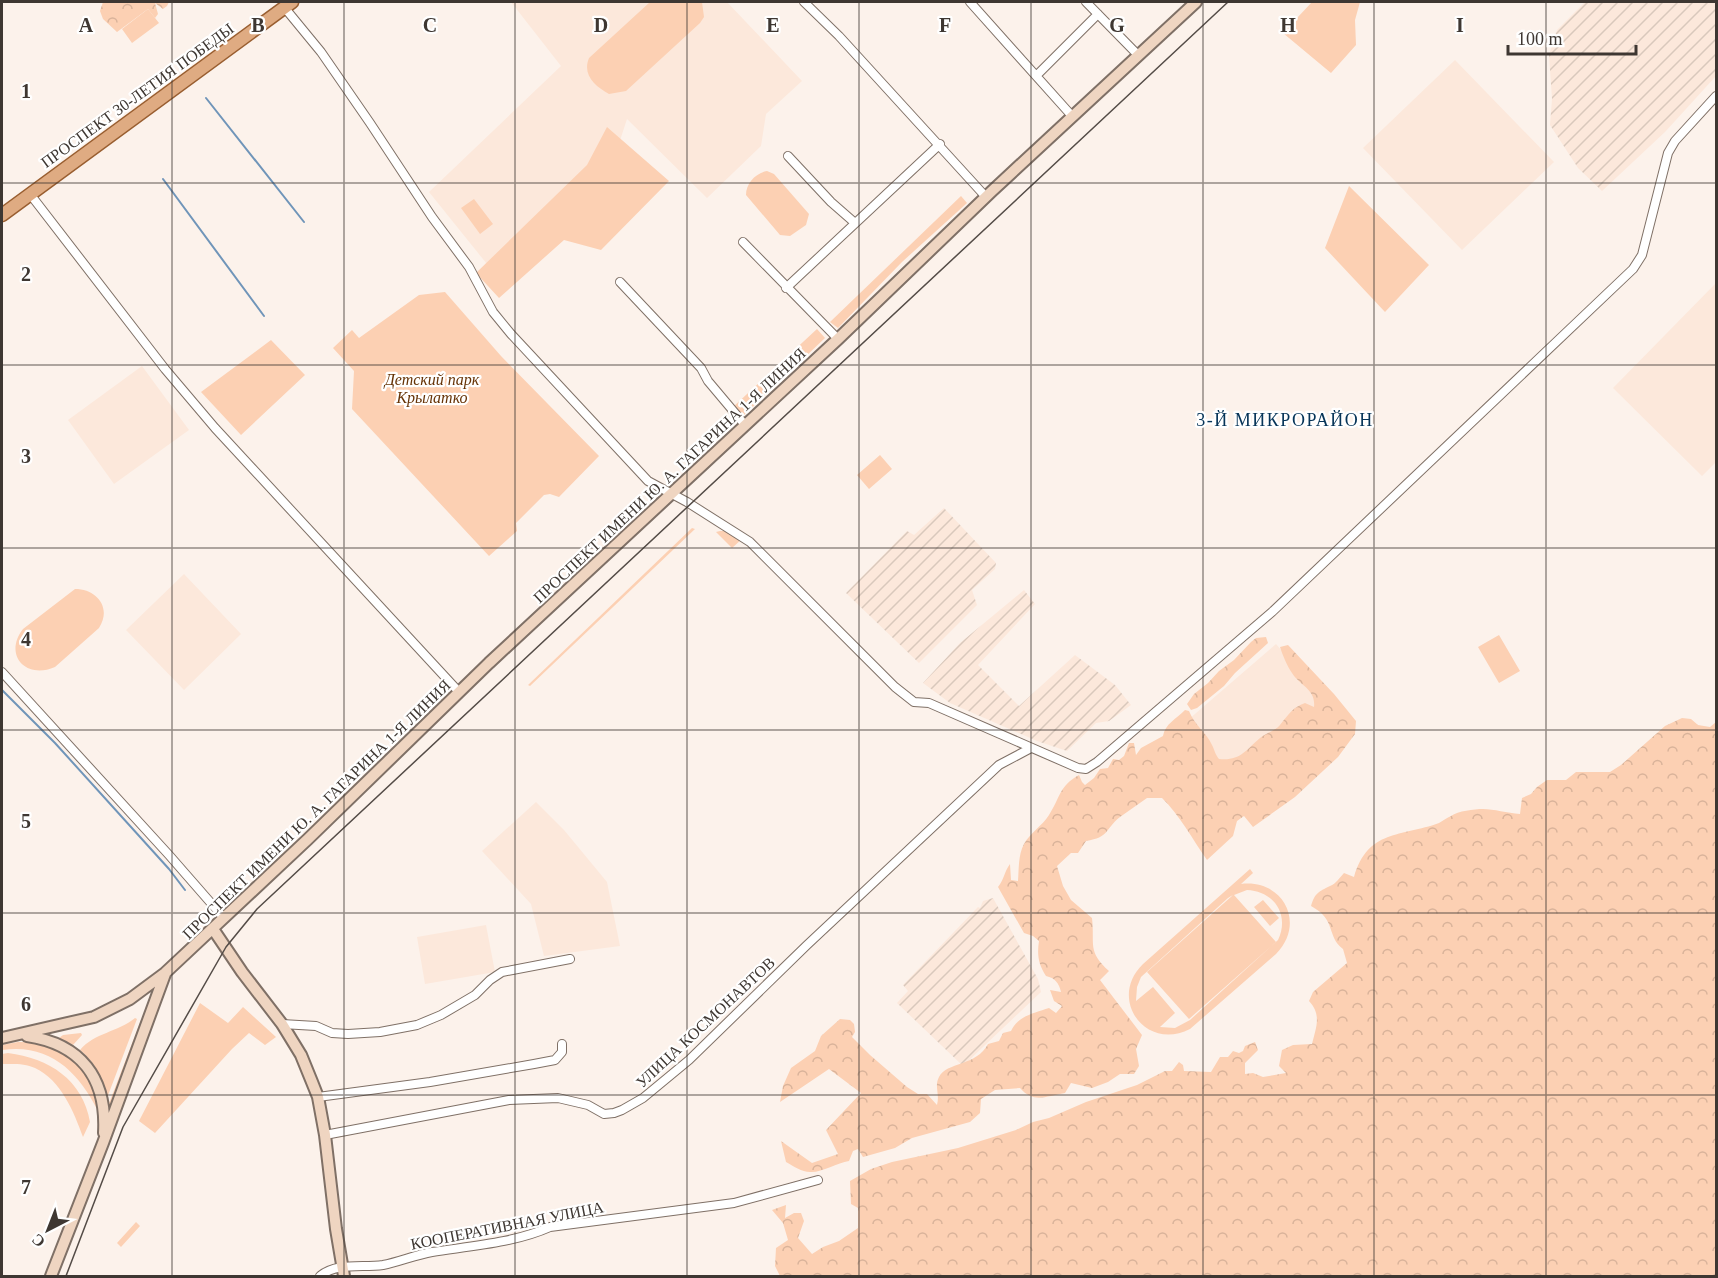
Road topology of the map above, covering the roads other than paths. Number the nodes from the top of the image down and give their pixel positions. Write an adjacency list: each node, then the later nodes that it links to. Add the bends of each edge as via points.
1 (804, 2): 11 (street)
2 (970, 2): 8 (street)
3 (1086, 2): 6 (street)
4 (1196, 2): 7 (main road, ПРОСПЕКТ ИМЕНИ Ю. А. ГАГАРИНА 1-Я ЛИНИЯ)
5 (288, 4): 13 (main road, ПРОСПЕКТ 30-ЛЕТИЯ ПОБЕДЫ); 22 (street, via 469,267 493,312 648,482)
6 (1098, 14): 7 (street); 8 (street)
7 (1138, 55): 10 (main road, ПРОСПЕКТ ИМЕНИ Ю. А. ГАГАРИНА 1-Я ЛИНИЯ)
8 (1036, 75): 10 (street)
9 (1716, 96): 25 (street, via 1668,153 1642,255 1634,269 1272,612 1097,762 1078,768)
10 (1072, 116): 14 (main road, ПРОСПЕКТ ИМЕНИ Ю. А. ГАГАРИНА 1-Я ЛИНИЯ)
11 (940, 144): 14 (street); 16 (street)
12 (788, 156): 16 (street)
13 (30, 194): 15 (main road, ПРОСПЕКТ 30-ЛЕТИЯ ПОБЕДЫ); 24 (street, via 165,369)
14 (986, 197): 20 (main road, ПРОСПЕКТ ИМЕНИ Ю. А. ГАГАРИНА 1-Я ЛИНИЯ)
15 (2, 214)
16 (855, 223): 19 (street)
17 (743, 242): 19 (street)
18 (620, 282): 21 (street, via 701,368)
19 (786, 288): 20 (street)
20 (838, 339): 21 (main road, ПРОСПЕКТ ИМЕНИ Ю. А. ГАГАРИНА 1-Я ЛИНИЯ)
21 (745, 425): 22 (main road, ПРОСПЕКТ ИМЕНИ Ю. А. ГАГАРИНА 1-Я ЛИНИЯ)
22 (671, 494): 24 (main road, ПРОСПЕКТ ИМЕНИ Ю. А. ГАГАРИНА 1-Я ЛИНИЯ); 25 (street, via 750,542 905,696)
23 (2, 672): 26 (street)
24 (459, 692): 26 (main road, ПРОСПЕКТ ИМЕНИ Ю. А. ГАГАРИНА 1-Я ЛИНИЯ)
25 (1030, 748): 35 (street, УЛИЦА КОСМОНАВТОВ, via 999,765 689,1060 643,1098 604,1114 588,1105 558,1098 509,1100)
26 (224, 918): 27 (main road, ПРОСПЕКТ ИМЕНИ Ю. А. ГАГАРИНА 1-Я ЛИНИЯ)
27 (213, 929): 29 (main road, ПРОСПЕКТ ИМЕНИ Ю. А. ГАГАРИНА 1-Я ЛИНИЯ); 30 (main road)
28 (570, 959): 30 (street, via 502,972 475,995 417,1025 348,1034 316,1026)
29 (165, 973): 31 (main road, ПРОСПЕКТ ИМЕНИ Ю. А. ГАГАРИНА 1-Я ЛИНИЯ, via 130,999 94,1017); 36 (main road)
30 (282, 1024): 34 (main road, via 301,1055)
31 (19, 1034): 32 (main road, ПРОСПЕКТ ИМЕНИ Ю. А. ГАГАРИНА 1-Я ЛИНИЯ); 36 (main road, via 55,1042 85,1062 100,1091)
32 (2, 1038)
33 (562, 1044): 34 (street, via 562,1052 555,1060)
34 (318, 1098): 35 (main road)
35 (325, 1135): 38 (main road)
36 (103, 1143): 39 (main road)
37 (818, 1180): 38 (street, КООПЕРАТИВНАЯ УЛИЦА, via 734,1203 550,1227 537,1233)
38 (343, 1272): 40 (street, КООПЕРАТИВНАЯ УЛИЦА, via 327,1270)
39 (51, 1276)
40 (320, 1276)

